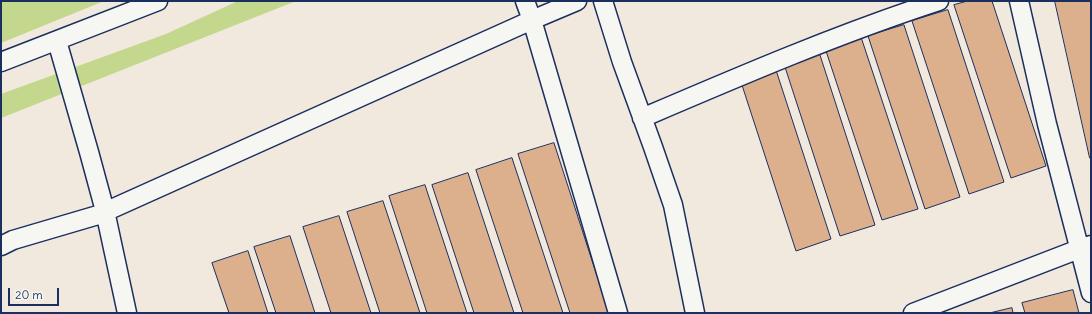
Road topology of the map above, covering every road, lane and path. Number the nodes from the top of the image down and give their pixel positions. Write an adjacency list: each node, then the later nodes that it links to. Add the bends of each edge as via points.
1 (158, 1): 8 (street)
2 (525, 1): 7 (street)
3 (577, 1): 7 (street)
4 (603, 1): 10 (street)
5 (939, 1): 10 (street, via 743,74)
6 (1020, 1): 13 (street, via 1047,124)
7 (532, 20): 11 (street); 16 (street)
8 (56, 41): 9 (street); 11 (street)
9 (1, 62)
10 (642, 118): 17 (street, via 673,205)
11 (105, 211): 12 (street); 15 (street)
12 (1, 246)
13 (1085, 247): 14 (street); 18 (street)
14 (1091, 293)
15 (127, 313)
16 (618, 313)
17 (695, 313)
18 (913, 313)

